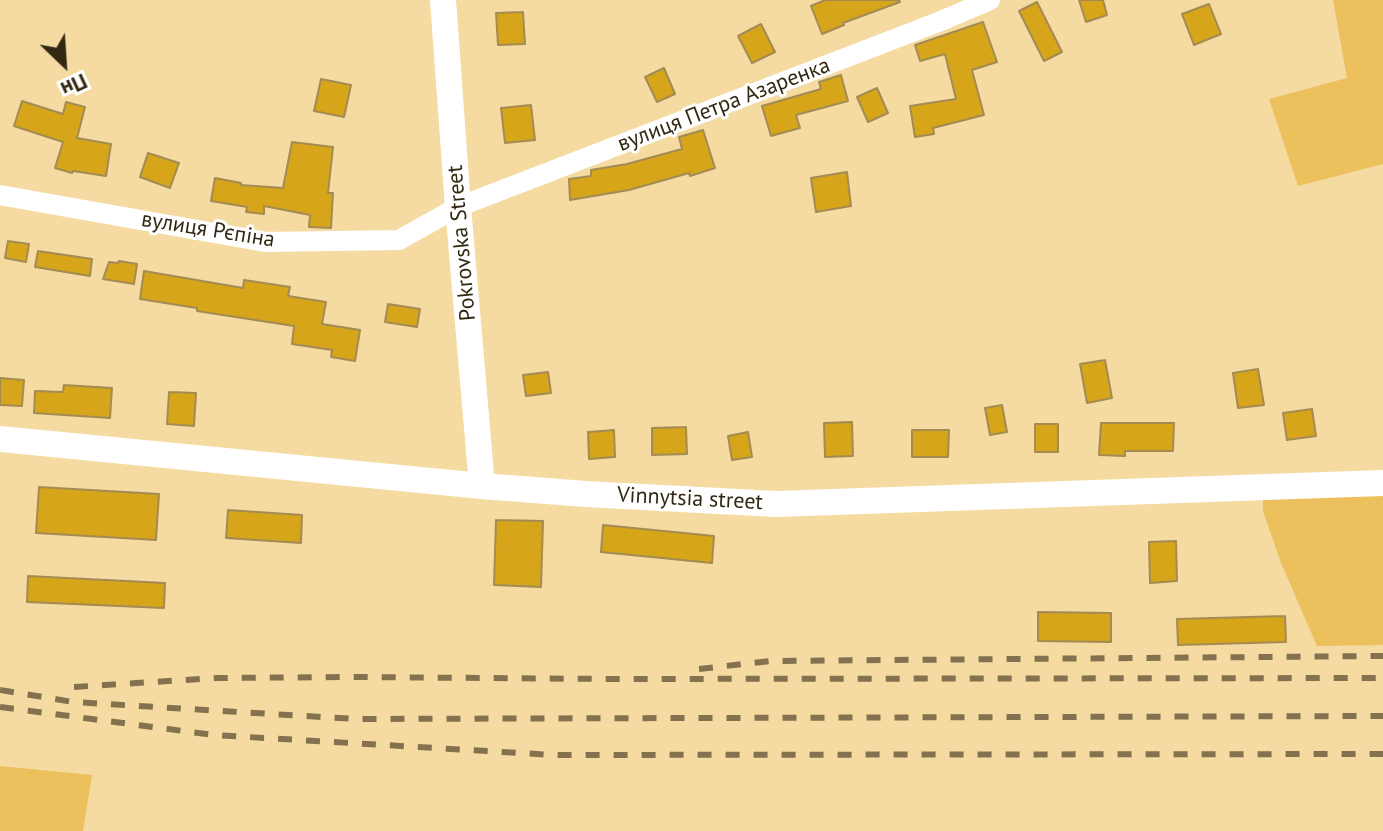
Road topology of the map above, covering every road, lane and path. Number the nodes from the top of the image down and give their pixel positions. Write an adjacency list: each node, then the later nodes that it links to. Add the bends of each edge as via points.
1 (443, 0): 4 (street, Pokrovska Street)
2 (990, 0): 4 (street, вулиця Петра Азаренка)
3 (0, 195): 4 (street, вулиця Рєпіна, via 265,242 399,240)
4 (458, 207): 7 (street, Pokrovska Street)
5 (0, 439): 7 (street, Vinnytsia street)
6 (1383, 483): 7 (street, Vinnytsia street, via 776,504)
7 (482, 486)

